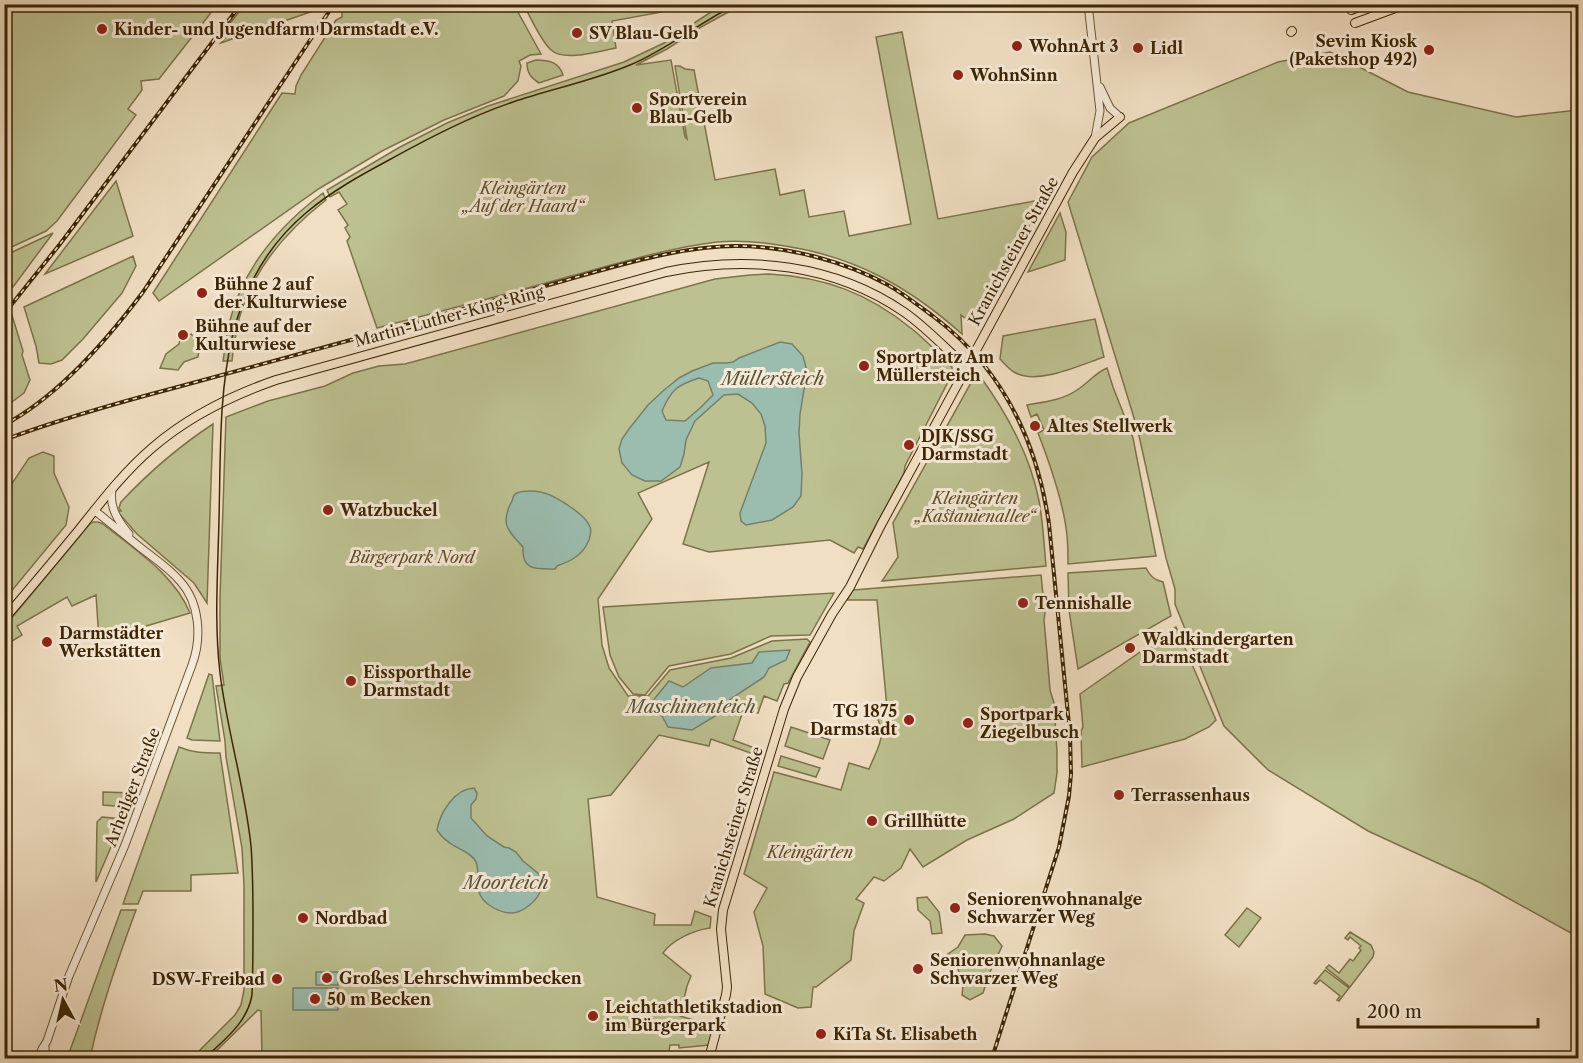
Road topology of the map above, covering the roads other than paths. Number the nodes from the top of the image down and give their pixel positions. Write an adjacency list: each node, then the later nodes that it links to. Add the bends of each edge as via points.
1 (1088, 4): 6 (street)
2 (1366, 4): 4 (main road)
3 (1406, 4): 5 (main road)
4 (1351, 10)
5 (1355, 23)
6 (1096, 78): 7 (street); 8 (street, via 1110,108)
7 (1100, 111): 9 (street); 10 (street)
8 (1120, 117): 9 (main road, Kranichsteiner Straße)
9 (1109, 126): 10 (main road, Kranichsteiner Straße)
10 (1095, 138): 11 (main road, Kranichsteiner Straße)
11 (966, 367): 12 (main road, Martin-Luther-King-Ring, via 905,313 870,292 832,277 760,264 682,269 252,388 213,406 174,431 142,457); 19 (main road, Kranichsteiner Straße, via 850,587 797,677 784,709 723,910 727,987)
12 (112, 490): 13 (main road, Martin-Luther-King-Ring); 14 (street, Arheilger Straße, via 111,503 118,519)
13 (94, 510): 14 (street, Arheilger Straße); 15 (main road, Martin-Luther-King-Ring)
14 (143, 549): 16 (street, Arheilger Straße, via 181,582 191,597 197,620 196,654)
15 (4, 619)
16 (45, 1046): 17 (street, Arheilger Straße); 18 (street, Arheilger Straße)
17 (39, 1059)
18 (45, 1059)
19 (709, 1059)

